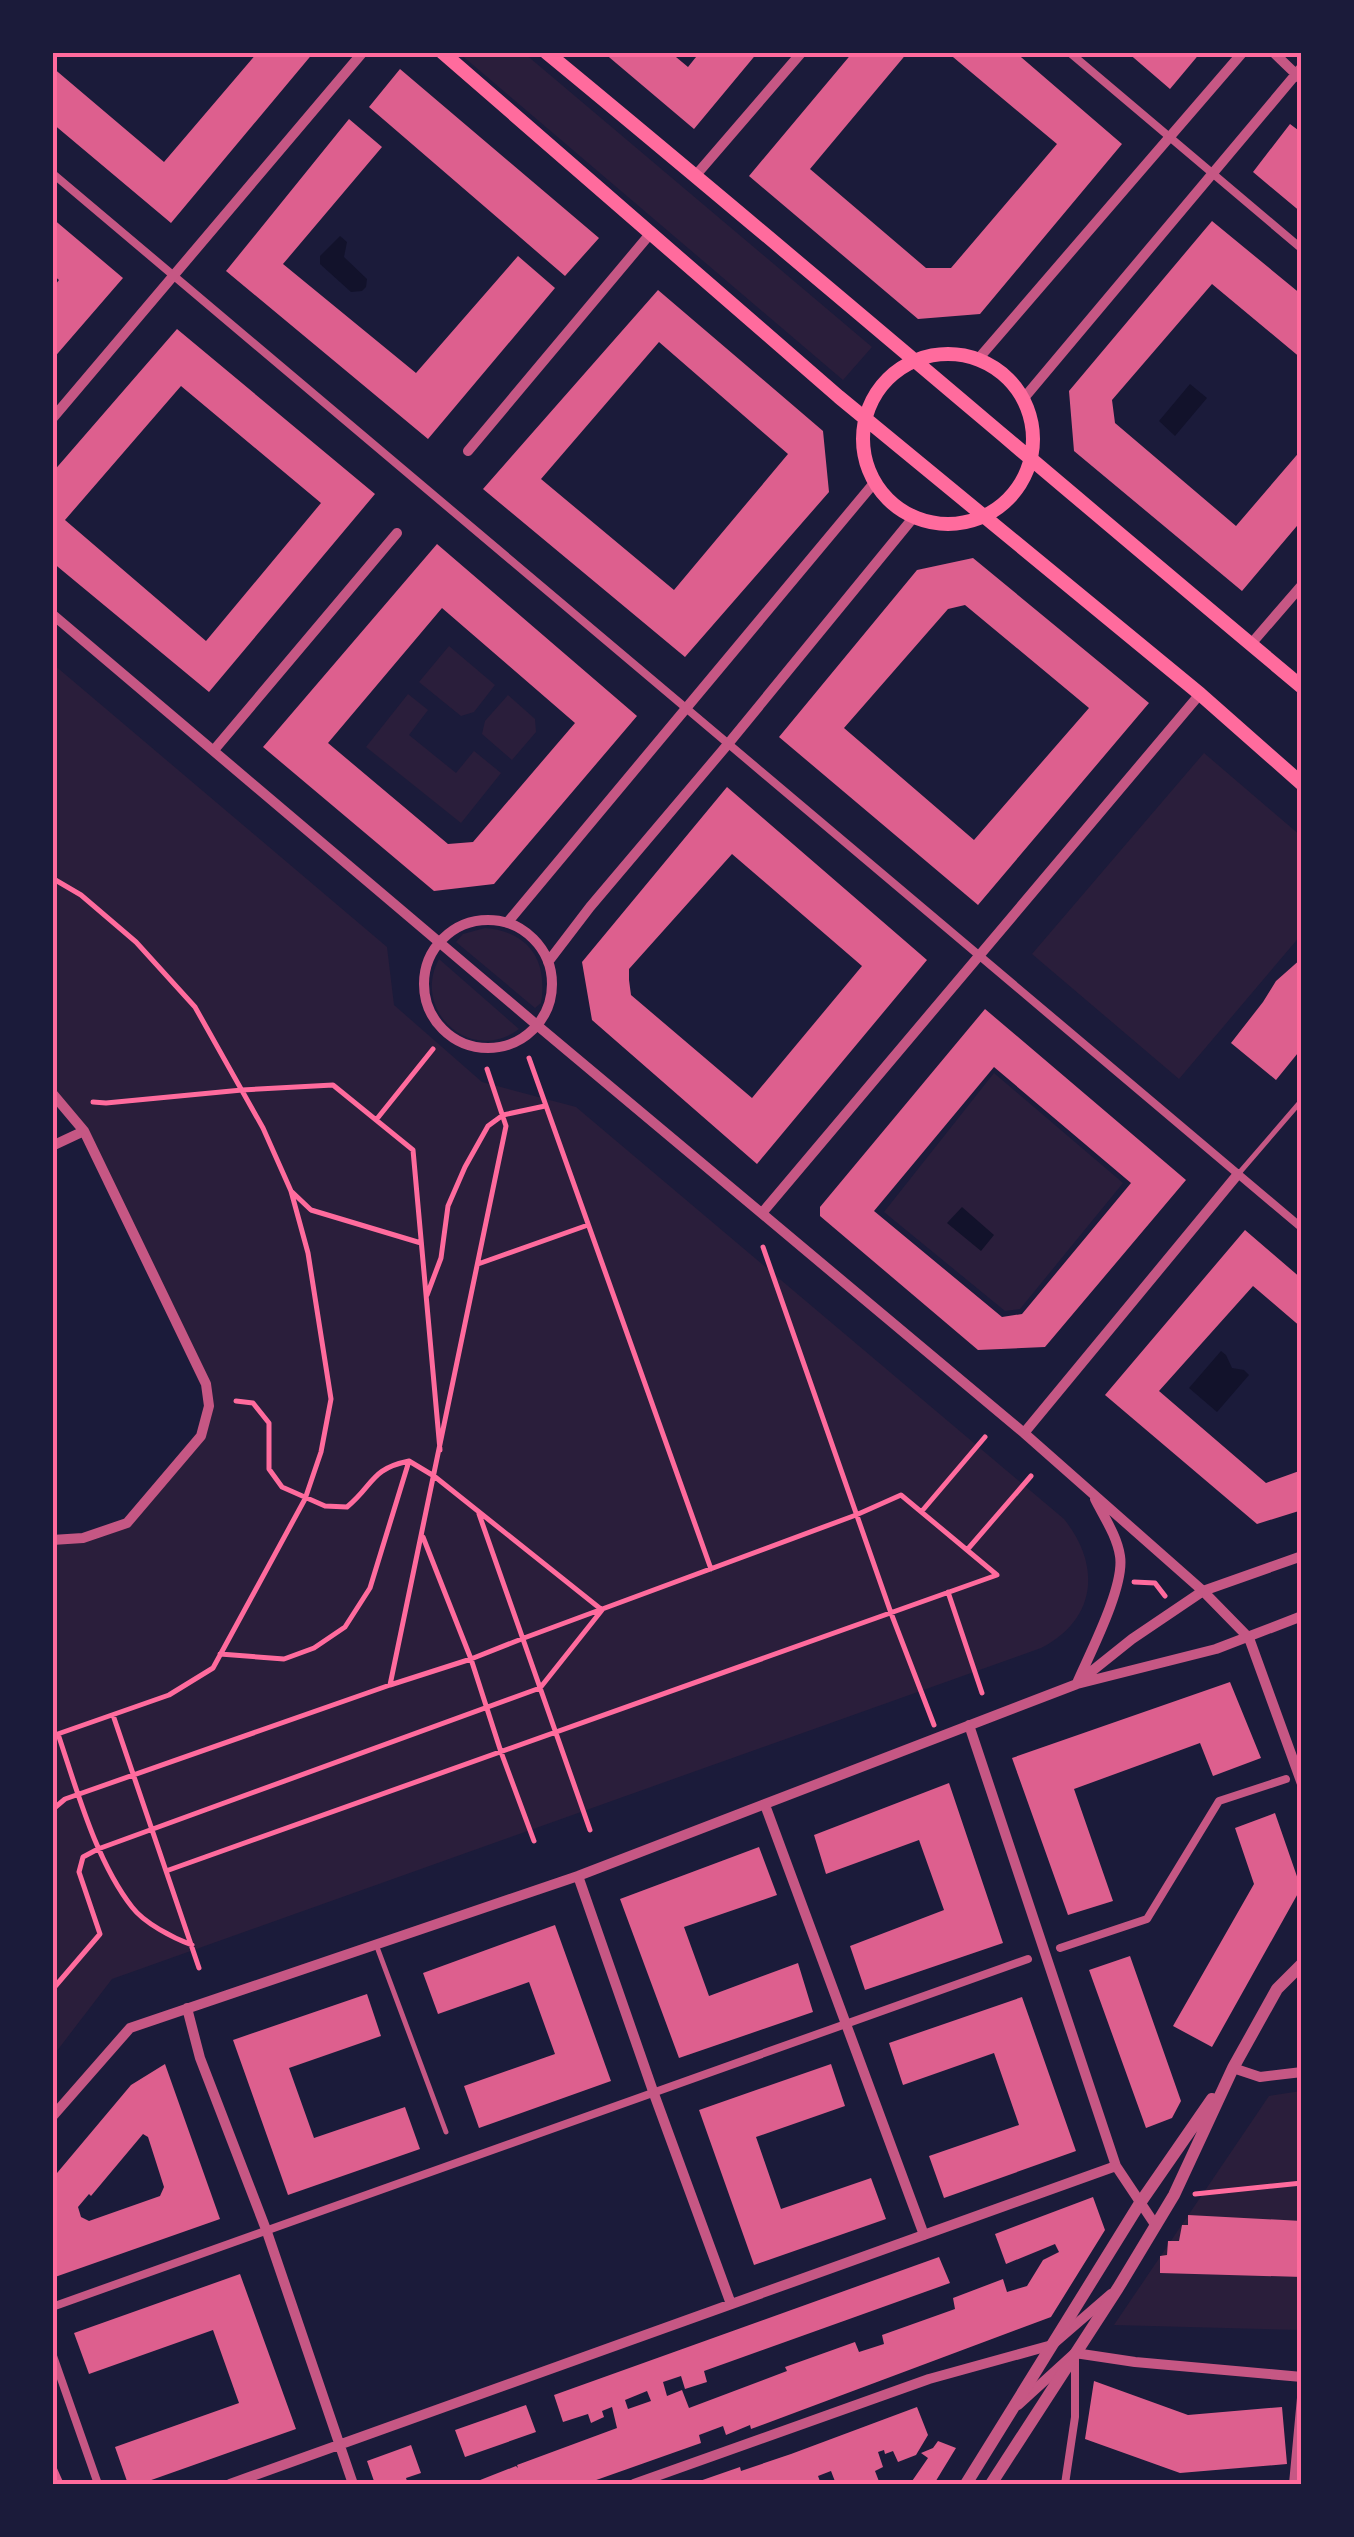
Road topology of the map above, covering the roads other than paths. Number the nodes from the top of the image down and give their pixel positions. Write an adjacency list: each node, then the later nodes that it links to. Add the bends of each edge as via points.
1 (363, 52): 15 (street)
2 (442, 52): 13 (main road)
3 (546, 52): 12 (main road)
4 (802, 52): 12 (street)
5 (1070, 52): 9 (street)
6 (1243, 52): 9 (street)
7 (1274, 52): 8 (street)
8 (1299, 74): 11 (street)
9 (1169, 138): 11 (street); 16 (street)
10 (52, 173): 15 (street)
11 (1213, 173): 14 (street); 18 (street)
12 (696, 175): 17 (main road)
13 (650, 234): 19 (main road); 21 (street)
14 (1302, 249)
15 (173, 274): 20 (street); 32 (street)
16 (979, 358): 17 (main road, via 948,352); 18 (main road, via 1006,374)
17 (912, 360): 19 (main road, via 882,384); 22 (main road)
18 (1024, 398): 22 (main road, via 1034,428)
19 (864, 418): 23 (main road, via 863,454); 24 (main road)
20 (52, 419)
21 (468, 452)
22 (1032, 460): 24 (main road, via 1015,494); 29 (main road)
23 (874, 483): 25 (main road); 32 (street)
24 (986, 517): 25 (main road, via 948,526); 31 (main road)
25 (913, 518): 33 (street)
26 (397, 533): 34 (street)
27 (1302, 584): 29 (street)
28 (52, 614): 34 (street)
29 (1251, 644): 30 (main road)
30 (1302, 687)
31 (1200, 694): 35 (main road); 38 (street)
32 (686, 708): 33 (street); 36 (street)
33 (728, 744): 38 (street); 39 (street)
34 (214, 750): 37 (street)
35 (1302, 784)
36 (507, 923): 37 (street, via 471,923); 39 (street, via 539,945)
37 (441, 941): 40 (street); 40 (street, via 430,958 426,998 446,1033 464,1044 504,1047)
38 (980, 956): 45 (street); 46 (street)
39 (548, 962): 40 (street, via 552,996)
40 (538, 1026): 46 (street)
41 (52, 1093): 43 (street)
42 (1302, 1100): 45 (lane)
43 (84, 1131): 44 (street); 50 (street, via 206,1384 209,1406 202,1436 127,1523)
44 (52, 1146)
45 (1238, 1174): 47 (street); 48 (street)
46 (762, 1213): 48 (street)
47 (1302, 1228)
48 (1024, 1433): 49 (street)
49 (1092, 1494): 52 (street); 55 (street, via 1114,1538 1119,1582)
50 (52, 1540)
51 (1302, 1556): 52 (street)
52 (1203, 1591): 54 (street); 55 (street)
53 (1302, 1616): 54 (street)
54 (1250, 1638): 55 (street); 58 (street)
55 (1077, 1684): 56 (street)
56 (970, 1725): 59 (street); 72 (street)
57 (1286, 1778): 62 (street, via 1218,1802 1147,1918)
58 (1302, 1784)
59 (765, 1804): 60 (street); 66 (street)
60 (578, 1876): 61 (street); 69 (street)
61 (376, 1944): 65 (street); 71 (lane)
62 (1060, 1948)
63 (1028, 1960): 66 (street)
64 (1302, 1964): 67 (street, via 1278,1989)
65 (187, 2008): 70 (street, via 130,2028); 75 (street)
66 (846, 2025): 69 (street); 76 (street)
67 (1233, 2068): 68 (street, via 1260,2077); 73 (street); 74 (street)
68 (1302, 2072)
69 (654, 2094): 75 (street); 78 (street)
70 (52, 2117)
71 (446, 2132)
72 (1116, 2166): 73 (street); 76 (street)
73 (1140, 2203): 74 (street); 80 (street)
74 (1156, 2226): 77 (street)
75 (267, 2232): 79 (street); 86 (street)
76 (924, 2235): 78 (street)
77 (1118, 2288): 80 (street); 81 (street)
78 (731, 2304): 86 (street)
79 (52, 2307)
80 (1052, 2345): 85 (street); 90 (street, via 930,2379)
81 (1076, 2353): 83 (street); 85 (street); 92 (street); 93 (street)
82 (52, 2354): 87 (street)
83 (1302, 2377)
84 (1302, 2398): 94 (street)
85 (1006, 2416): 91 (street)
86 (339, 2446): 88 (street); 89 (street)
87 (98, 2484)
88 (230, 2484)
89 (353, 2484)
90 (634, 2484)
91 (966, 2484)
92 (991, 2484)
93 (1065, 2484)
94 (1294, 2484)

